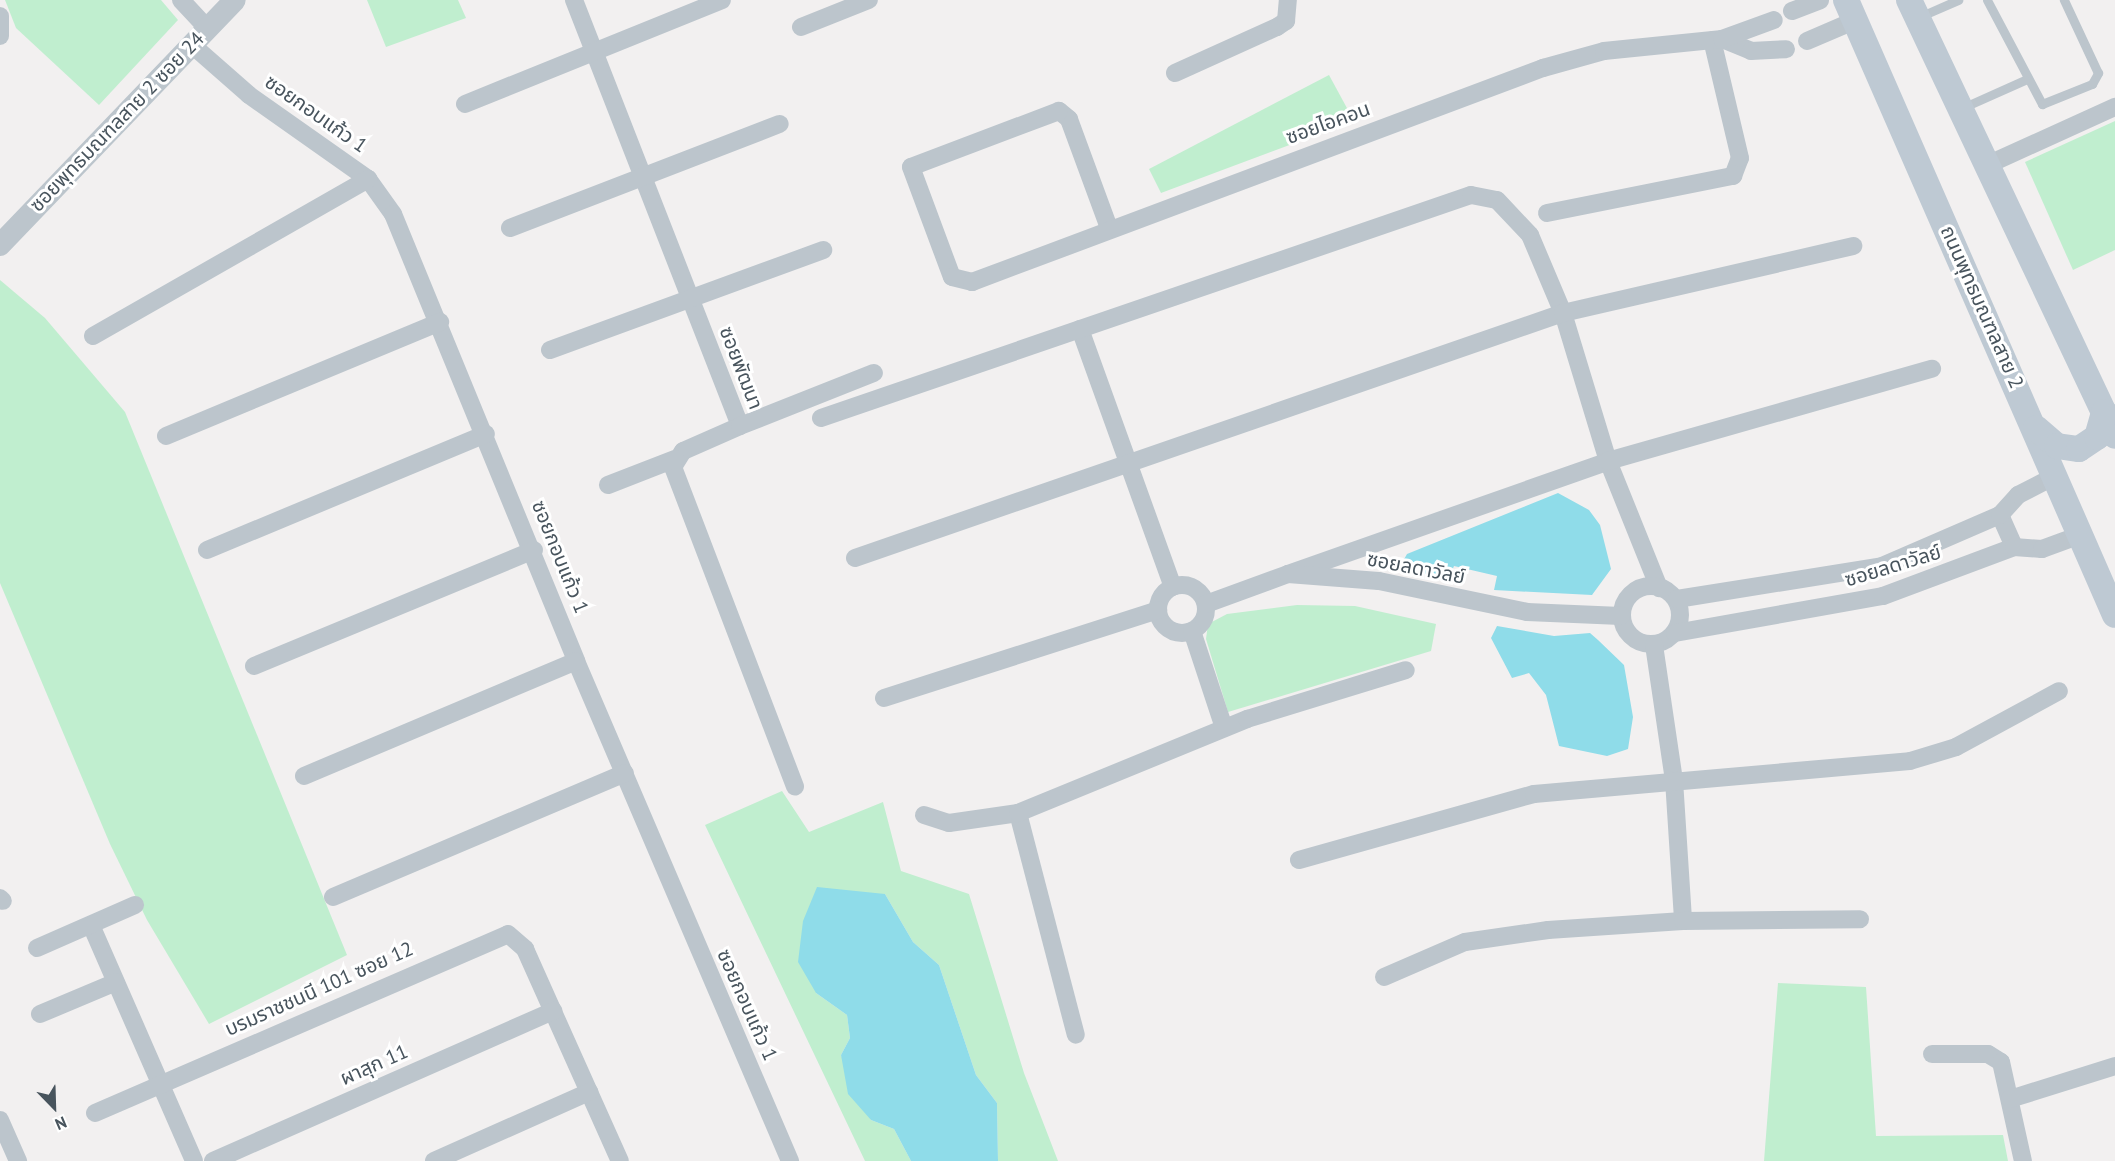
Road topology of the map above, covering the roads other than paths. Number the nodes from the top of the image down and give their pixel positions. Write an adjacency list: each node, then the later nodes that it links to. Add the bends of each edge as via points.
1 (181, 0): 18 (street, ซอยกอบแก้ว 1)
2 (234, 0): 18 (street, ซอยพุทธมณฑลสาย 2 ซอย 24)
3 (574, 0): 22 (street, ซอยพัฒนา)
4 (722, 0): 22 (street)
5 (869, 0): 16 (street)
6 (1288, 0): 23 (street, via 1286,21 1277,27)
7 (1820, 0): 13 (street)
8 (1958, 0): 11 (lane)
9 (1987, 0): 24 (lane)
10 (2064, 0): 24 (lane, via 2097,66 2097,80 2042,104)
11 (1913, 9): 27 (main road)
12 (1851, 10): 20 (street); 49 (main road, ถนนพุทธมณฑลสาย 2)
13 (1792, 11)
14 (0, 16): 17 (street)
15 (1774, 20): 19 (street, ซอยไอคอน)
16 (801, 27)
17 (0, 36)
18 (199, 36): 31 (street, ซอยกอบแก้ว 1, via 249,94); 35 (street, ซอยพุทธมณฑลสาย 2 ซอย 24)
19 (1717, 39): 21 (street, ซอยไอคอน, via 1751,51); 32 (street, via 1740,158 1733,176); 34 (street, ซอยไอคอน, via 1604,51 1543,68)
20 (1807, 41)
21 (1786, 49)
22 (593, 50): 25 (street); 30 (street, ซอยพัฒนา)
23 (1175, 73)
24 (2025, 80): 27 (lane)
25 (465, 104)
26 (2115, 106): 29 (street)
27 (1960, 109): 29 (main road)
28 (780, 124): 30 (street)
29 (1987, 165): 46 (main road)
30 (644, 178): 33 (street); 38 (street, ซอยพัฒนา)
31 (368, 179): 40 (street, ซอยกอบแก้ว 1, via 393,214); 42 (street)
32 (1547, 213)
33 (510, 228)
34 (1109, 228): 34 (street, ซอยไอคอน, via 972,282 959,282 952,277 911,168 1050,110 1069,119)
35 (0, 245)
36 (1853, 246): 39 (street)
37 (823, 250): 38 (street)
38 (691, 300): 43 (street); 48 (street, ซอยพัฒนา)
39 (1563, 313): 41 (street, via 1530,235 1514,213 1497,200 1471,195); 54 (street); 55 (street)
40 (440, 322): 50 (street, ซอยกอบแก้ว 1); 51 (street)
41 (1080, 329): 47 (street); 55 (street)
42 (93, 336)
43 (550, 350)
44 (1932, 369): 54 (street)
45 (874, 373): 48 (street)
46 (2110, 410): 49 (main road, via 2097,437 2079,449 2057,446); 52 (main road)
47 (821, 418)
48 (740, 426): 53 (street, ซอยพัฒนา)
49 (2035, 428): 56 (main road, ถนนพุทธมณฑลสาย 2)
50 (486, 434): 61 (street); 62 (street, ซอยกอบแก้ว 1)
51 (166, 436)
52 (2115, 436)
53 (675, 459): 57 (street, ซอยพัฒนา); 84 (street, via 673,467)
54 (1608, 461): 64 (street); 66 (street)
55 (1125, 464): 63 (street); 65 (street)
56 (2055, 476): 58 (street, ซอยลดาวัลย์, via 2018,495); 59 (main road, ถนนพุทธมณฑลสาย 2)
57 (608, 485)
58 (2000, 515): 60 (street); 67 (street, ซอยลดาวัลย์, via 1882,566)
59 (2080, 535): 60 (street, ซอยลดาวัลย์, via 2042,549); 70 (main road, ถนนพุทธมณฑลสาย 2)
60 (2014, 547): 73 (street, ซอยลดาวัลย์, via 1883,596)
61 (207, 550)
62 (534, 550): 75 (street, ซอยกอบแก้ว 1); 76 (street)
63 (855, 558)
64 (1288, 574): 68 (street, ซอยลดาวัลย์); 71 (street, ซอยลดาวัลย์, via 1379,581 1527,612)
65 (1173, 586): 68 (street, via 1189,586); 69 (street)
66 (1659, 588): 67 (street); 71 (street, via 1638,588 1629,595)
67 (1677, 599): 73 (street, via 1680,622)
68 (1206, 604): 72 (street, via 1205,616)
69 (1158, 610): 72 (street, via 1172,631); 79 (street)
70 (2115, 615)
71 (1621, 616): 74 (street, via 1632,638)
72 (1192, 631): 80 (street)
73 (1675, 633): 74 (street, ซอยลดาวัลย์)
74 (1654, 645): 83 (street)
75 (576, 661): 81 (street, ซอยกอบแก้ว 1); 82 (street)
76 (254, 666)
77 (1407, 670): 80 (street)
78 (2059, 691): 83 (street, via 1956,747 1910,761)
79 (884, 698)
80 (1224, 728): 85 (street)
81 (626, 774): 88 (street); 111 (street, ซอยกอบแก้ว 1)
82 (304, 776)
83 (1674, 780): 87 (street, via 1534,794); 91 (street)
84 (795, 786)
85 (1018, 813): 86 (street, via 949,823); 98 (street)
86 (924, 815)
87 (1299, 860)
88 (333, 897)
89 (135, 905): 92 (street)
90 (1860, 919): 91 (street)
91 (1683, 921): 94 (street, via 1465,942)
92 (91, 925): 93 (street); 95 (street)
93 (37, 948)
94 (1384, 977)
95 (116, 982): 97 (street); 101 (street)
96 (553, 1011): 101 (street, บรมราชชนนี 101 ซอย 12, via 519,939 496,936); 102 (street); 108 (street, ผาสุก 11)
97 (40, 1014)
98 (1076, 1035)
99 (1932, 1054): 103 (street, via 1995,1057 2004,1069)
100 (2115, 1066): 103 (street)
101 (160, 1083): 104 (street, บรมราชชนนี 101 ซอย 12); 107 (street)
102 (589, 1092): 109 (street); 110 (street)
103 (2010, 1099): 112 (street)
104 (95, 1113)
105 (0, 1120): 106 (street)
106 (18, 1161)
107 (194, 1161)
108 (213, 1161)
109 (434, 1161)
110 (620, 1161)
111 (790, 1161)
112 (2023, 1161)

